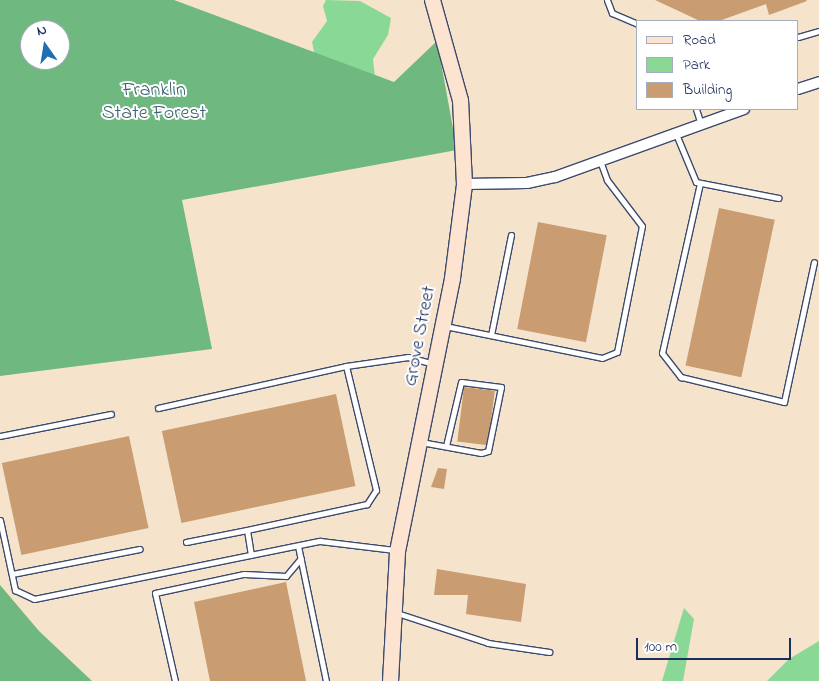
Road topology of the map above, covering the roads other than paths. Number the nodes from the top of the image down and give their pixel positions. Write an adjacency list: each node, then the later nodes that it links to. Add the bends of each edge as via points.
1 (432, 0): 14 (main road, Grove Street, via 460,100)
2 (607, 0): 3 (lane, via 612,13)
3 (636, 23)
4 (819, 30): 5 (lane)
5 (799, 36)
6 (819, 82): 7 (street)
7 (799, 89)
8 (696, 110): 10 (lane)
9 (741, 110): 10 (street)
10 (701, 124): 11 (street)
11 (676, 134): 12 (street); 13 (lane, via 692,179)
12 (600, 160): 14 (street, via 527,183); 19 (lane, via 607,180 642,226 617,352 602,358)
13 (700, 183): 15 (lane); 17 (lane, via 662,353 681,377 784,402)
14 (464, 184): 18 (main road, Grove Street)
15 (778, 198)
16 (511, 234): 19 (lane)
17 (814, 262)
18 (442, 325): 19 (lane); 20 (main road, Grove Street)
19 (491, 335)
20 (434, 364): 21 (lane, via 408,357); 25 (main road, Grove Street)
21 (346, 366): 22 (lane); 28 (lane, via 376,490 367,504)
22 (158, 408)
23 (111, 414): 24 (lane)
24 (0, 436)
25 (418, 442): 26 (lane); 32 (main road, Grove Street)
26 (446, 446): 26 (lane, via 488,451 501,387 461,382)
27 (0, 520): 35 (lane)
28 (247, 530): 29 (lane); 33 (lane)
29 (186, 542)
30 (298, 546): 32 (lane, via 320,541); 33 (lane); 34 (lane)
31 (140, 549): 35 (lane)
32 (397, 550): 36 (main road, Grove Street)
33 (251, 555): 35 (lane, via 34,599 15,590)
34 (301, 558): 38 (lane, via 286,576 244,574 155,593); 39 (lane)
35 (12, 574)
36 (391, 611): 37 (lane, via 488,643); 40 (main road, Grove Street)
37 (549, 652)
38 (174, 681)
39 (326, 681)
40 (390, 681)

